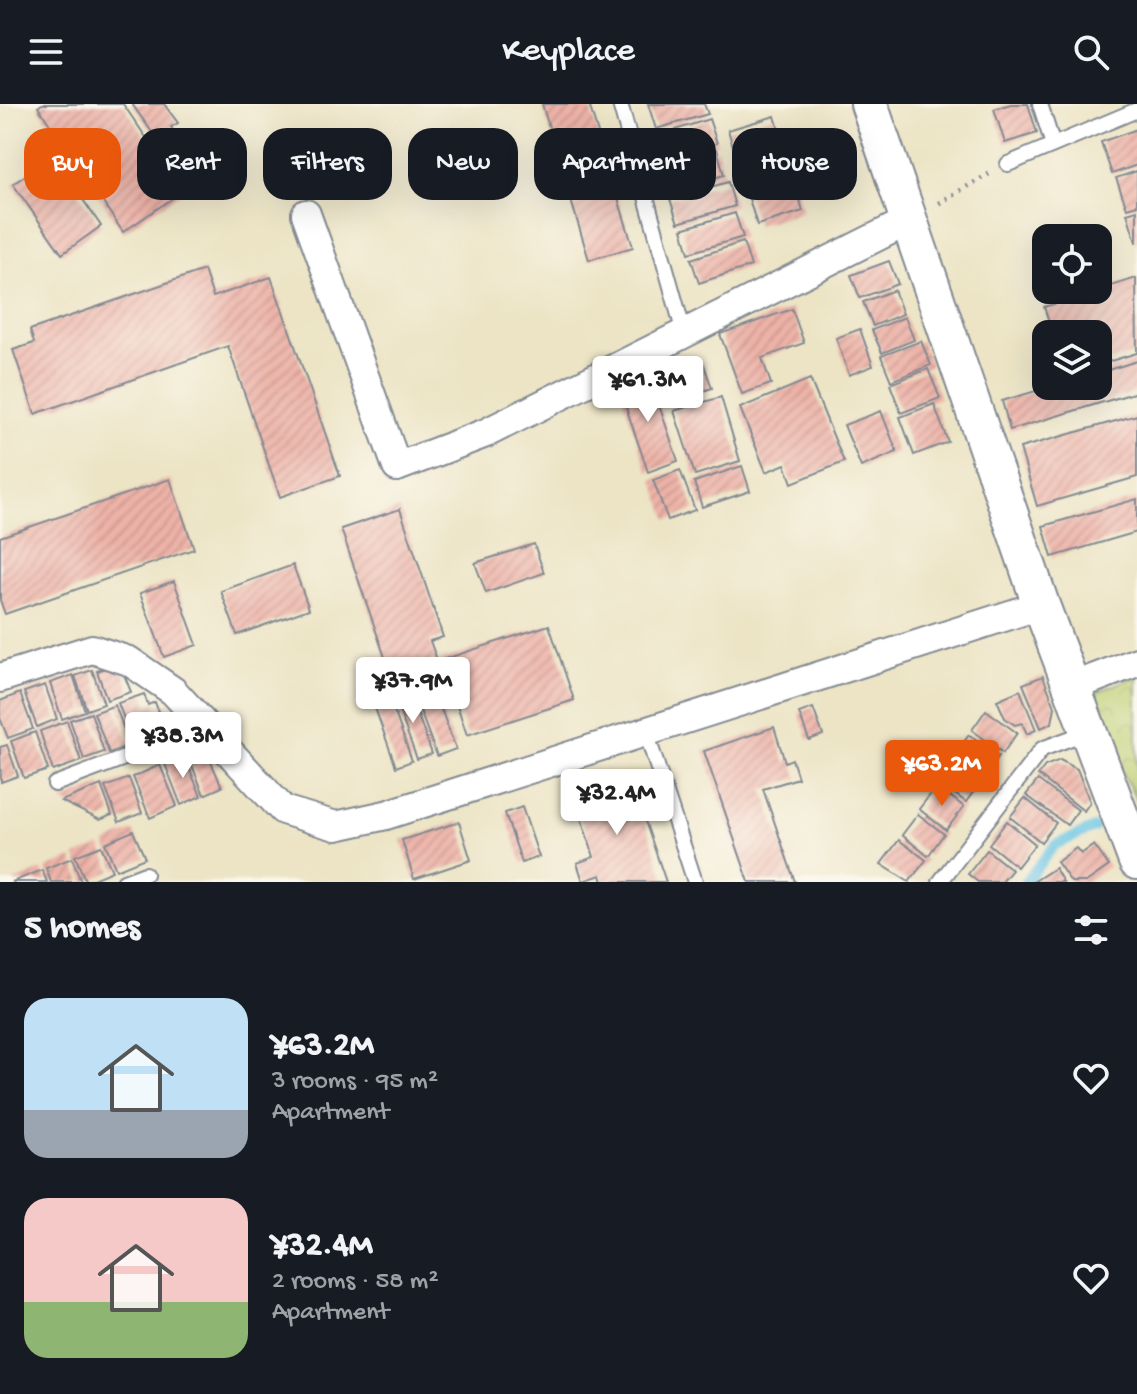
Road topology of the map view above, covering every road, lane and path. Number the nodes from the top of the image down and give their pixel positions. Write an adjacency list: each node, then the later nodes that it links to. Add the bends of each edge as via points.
1 (620, 104): 9 (lane)
2 (869, 104): 8 (street)
3 (1040, 104): 5 (lane)
4 (1137, 110): 5 (lane)
5 (1053, 145): 6 (lane)
6 (1008, 164): 8 (path)
7 (306, 214): 9 (street, via 397,467 486,433)
8 (908, 221): 9 (street); 10 (street)
9 (684, 333)
10 (1041, 605): 13 (street); 16 (street)
11 (1137, 662): 13 (street)
12 (0, 678): 14 (street, via 92,649 129,661 162,683)
13 (1072, 687): 15 (street)
14 (207, 727): 16 (street, via 283,810 336,826); 17 (lane)
15 (1089, 731): 18 (street); 22 (lane, via 1042,749)
16 (646, 732): 21 (lane)
17 (55, 784)
18 (1137, 861)
19 (145, 874): 20 (lane)
20 (124, 882)
21 (695, 882)
22 (940, 882)

